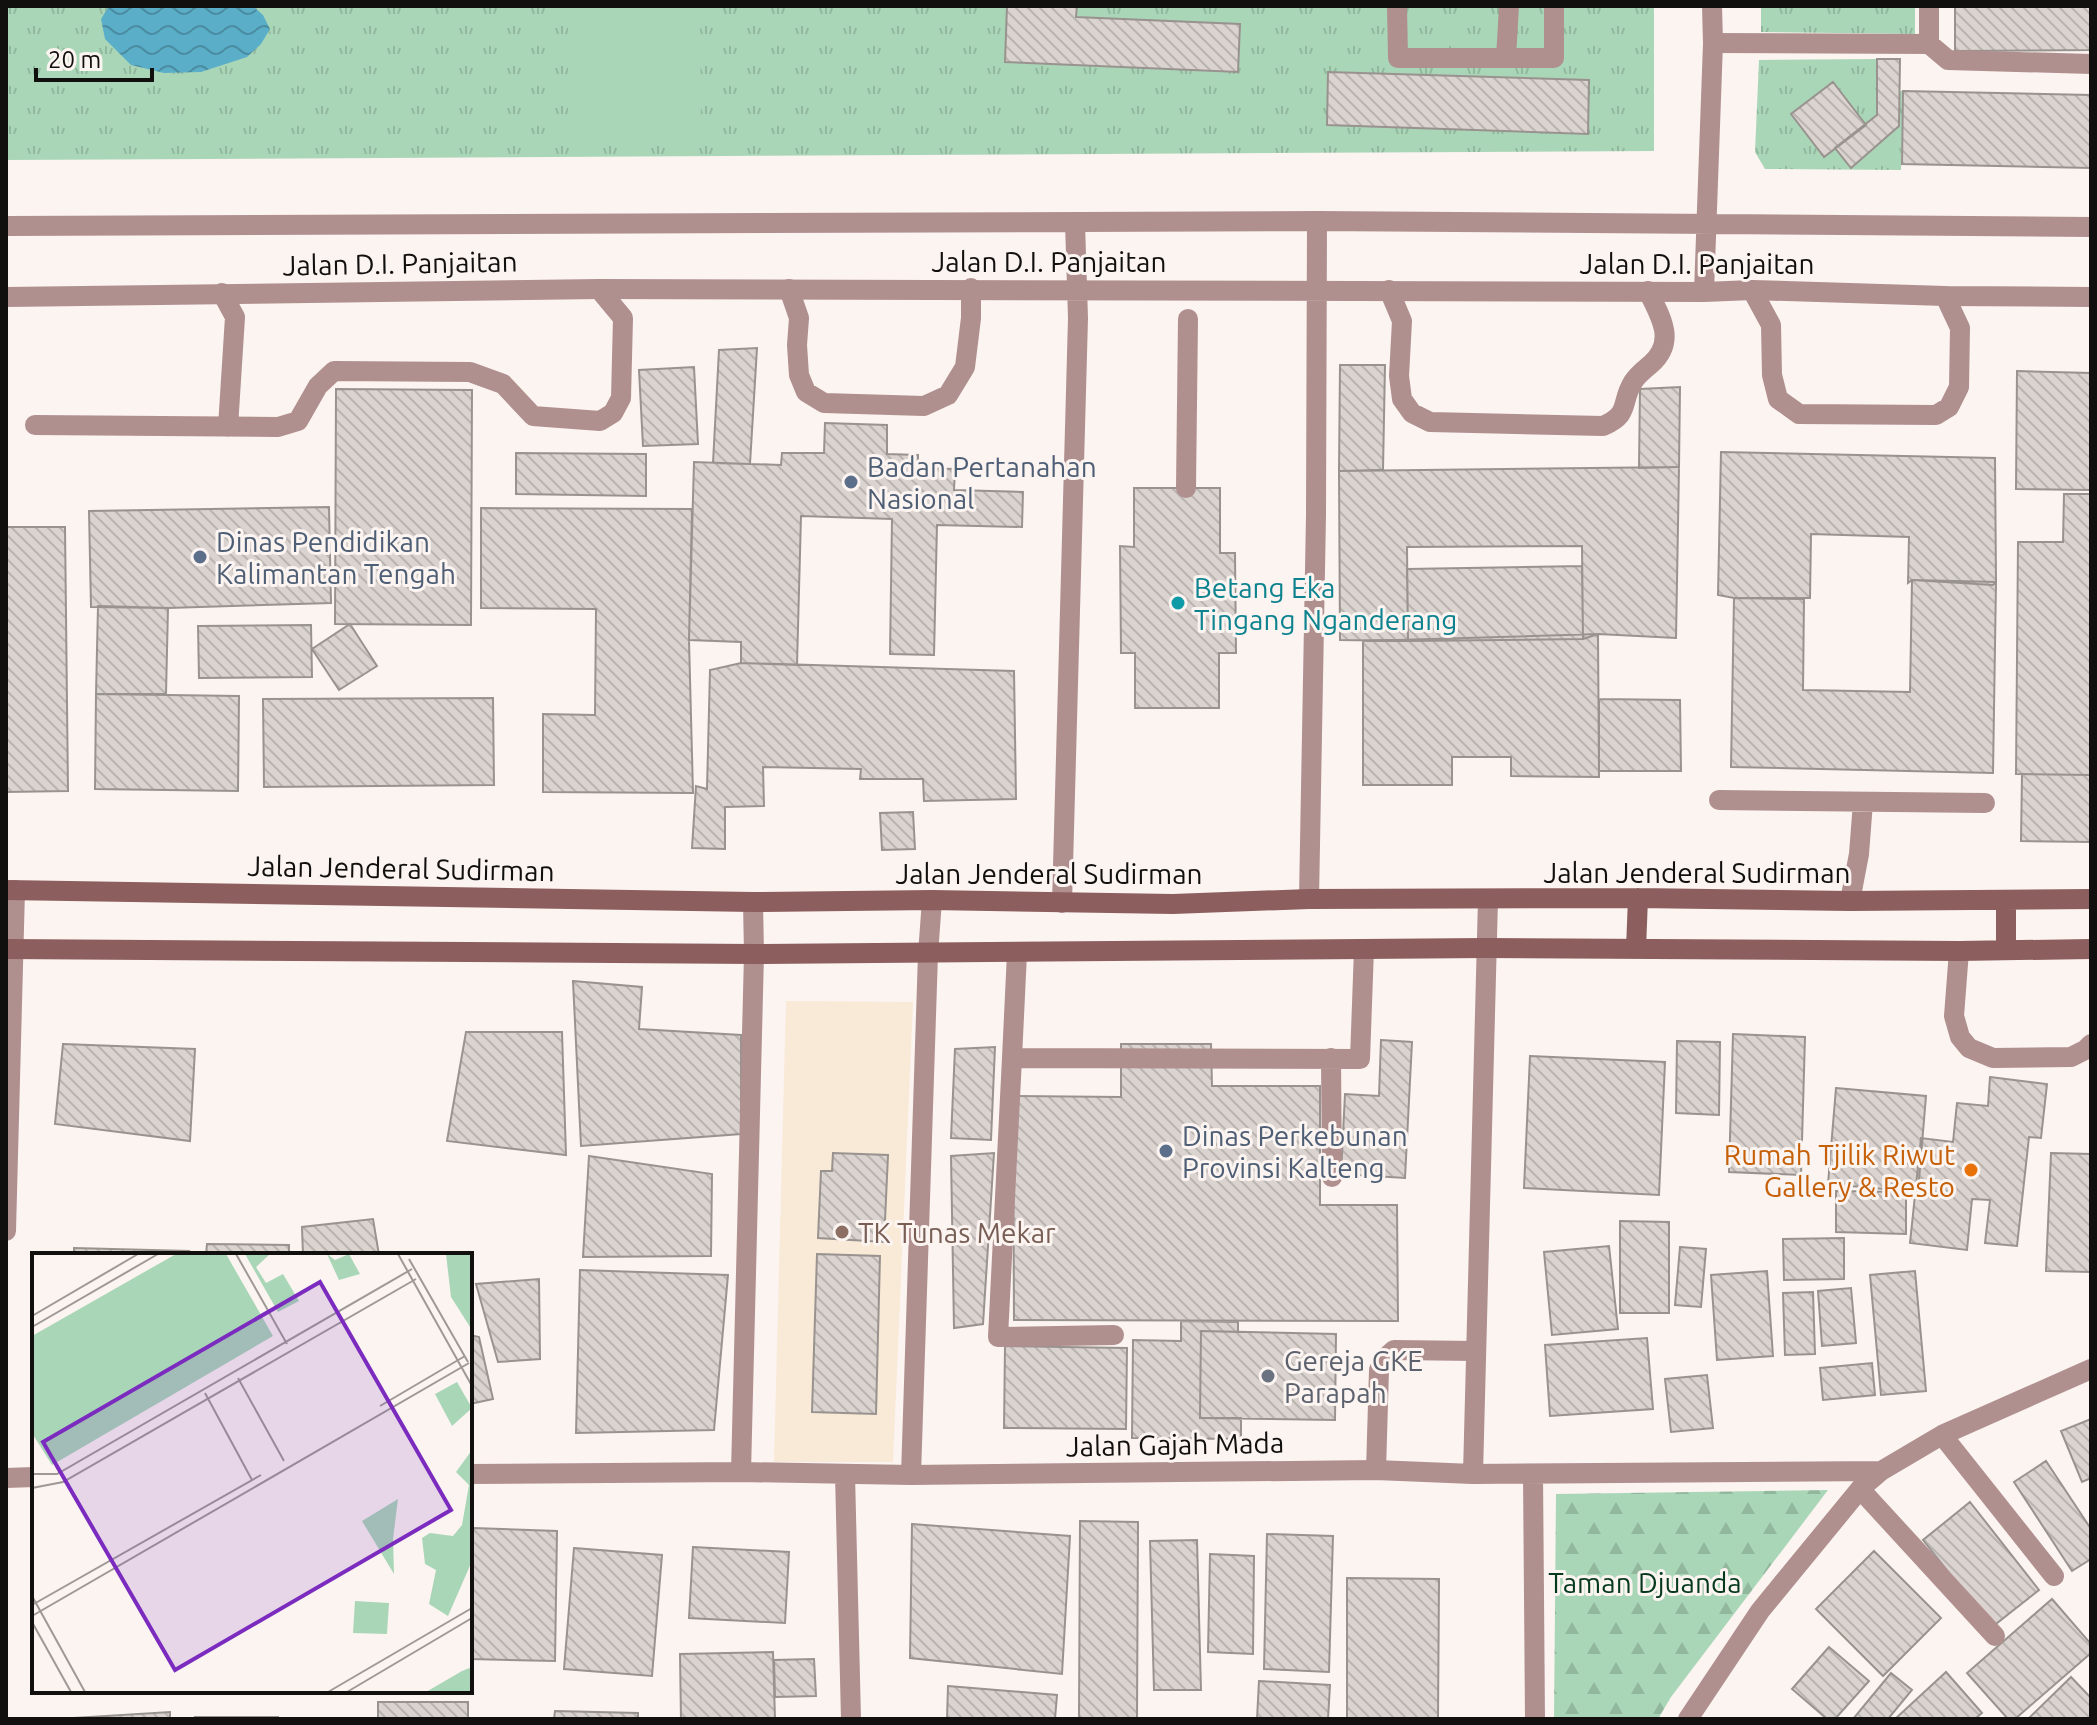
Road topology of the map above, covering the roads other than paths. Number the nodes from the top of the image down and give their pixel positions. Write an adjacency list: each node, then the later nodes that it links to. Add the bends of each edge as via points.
1 (1397, 6): 8 (street, via 1398,58)
2 (1509, 6): 8 (street)
3 (1554, 6): 8 (street, via 1554,58)
4 (1712, 6): 6 (street)
5 (1929, 6): 7 (street)
6 (1713, 43): 7 (street); 12 (street)
7 (1929, 44): 9 (street, via 1948,60)
8 (1506, 58)
9 (2091, 64)
10 (1317, 221): 11 (street, Jalan D.I. Panjaitan); 12 (street, Jalan D.I. Panjaitan); 19 (street)
11 (1075, 223): 13 (street, Jalan D.I. Panjaitan); 18 (street)
12 (1708, 224): 14 (street, Jalan D.I. Panjaitan); 23 (street)
13 (6, 226)
14 (2091, 227)
15 (971, 288): 17 (street, Jalan D.I. Panjaitan); 17 (street, via 965,367 948,395 924,406 824,403 806,392 799,375 799,318); 18 (street, Jalan D.I. Panjaitan)
16 (599, 289): 17 (street, Jalan D.I. Panjaitan); 24 (street, Jalan D.I. Panjaitan); 30 (street, via 623,318 621,398 613,413 600,421 533,416 503,384 470,372 334,371 318,386 298,421 278,427)
17 (789, 289)
18 (1078, 289): 19 (street, Jalan D.I. Panjaitan); 44 (street)
19 (1317, 290): 20 (street, Jalan D.I. Panjaitan); 37 (street)
20 (1389, 290): 22 (street, Jalan D.I. Panjaitan); 22 (street, via 1402,321 1402,399 1412,413 1430,422 1603,426 1616,420 1631,384 1663,349 1664,324)
21 (1752, 290): 23 (street, Jalan D.I. Panjaitan); 25 (street, Jalan D.I. Panjaitan); 25 (street, via 1771,325 1778,399 1799,414 1936,415 1949,407 1959,387 1960,328)
22 (1648, 291): 23 (street, Jalan D.I. Panjaitan)
23 (1704, 292)
24 (222, 293): 26 (street, Jalan D.I. Panjaitan); 30 (street, via 235,317)
25 (1945, 296): 27 (street, Jalan D.I. Panjaitan)
26 (6, 297)
27 (2091, 297)
28 (1188, 319): 31 (street)
29 (35, 425): 30 (street)
30 (228, 427)
31 (1186, 488)
32 (1719, 800): 33 (street)
33 (1863, 802): 34 (street); 42 (street)
34 (1985, 803)
35 (11, 890): 43 (main road, Jalan Jenderal Sudirman); 46 (street)
36 (1638, 898): 38 (main road, Jalan Jenderal Sudirman); 42 (main road, Jalan Jenderal Sudirman); 48 (main road)
37 (1309, 899): 38 (main road, Jalan Jenderal Sudirman); 44 (main road, Jalan Jenderal Sudirman)
38 (1488, 899): 45 (street)
39 (2091, 899): 41 (main road, Jalan Jenderal Sudirman)
40 (932, 900): 43 (main road, Jalan Jenderal Sudirman); 44 (main road, Jalan Jenderal Sudirman); 54 (street)
41 (2006, 900): 42 (main road, Jalan Jenderal Sudirman); 49 (main road)
42 (1850, 901)
43 (753, 902): 53 (street)
44 (1062, 903)
45 (1486, 948): 47 (main road); 48 (main road); 61 (street)
46 (9, 949): 53 (main road); 59 (street)
47 (1364, 949): 52 (main road); 57 (street, via 1360,1059)
48 (1636, 949): 51 (main road)
49 (2006, 949): 50 (main road); 51 (main road)
50 (2091, 949)
51 (1959, 951): 55 (street, via 1954,1016 1969,1048 1993,1058 2071,1057)
52 (1017, 953): 54 (main road); 56 (street)
53 (754, 954): 54 (main road); 66 (street)
54 (928, 954): 71 (street)
55 (2091, 1044)
56 (1012, 1058): 57 (street); 60 (street, via 998,1337)
57 (1331, 1058): 58 (street)
58 (1332, 1177)
59 (6, 1231)
60 (1114, 1335)
61 (1476, 1351): 64 (street, via 1394,1350 1384,1359 1379,1370); 69 (street)
62 (2089, 1374): 63 (street)
63 (1942, 1435): 65 (street); 75 (street)
64 (1376, 1470): 69 (street, Jalan Gajah Mada); 71 (street, Jalan Gajah Mada)
65 (1881, 1471): 70 (street, Jalan Gajah Mada); 74 (street)
66 (741, 1472): 67 (street, Jalan Gajah Mada); 68 (street, Jalan Gajah Mada)
67 (472, 1474)
68 (845, 1474): 71 (street, Jalan Gajah Mada); 77 (street)
69 (1473, 1474): 70 (street, Jalan Gajah Mada)
70 (1533, 1474): 78 (street)
71 (911, 1475)
72 (32, 1477): 73 (street)
73 (6, 1478)
74 (1860, 1489): 76 (street); 79 (street, via 1760,1611)
75 (2054, 1576)
76 (1995, 1636)
77 (851, 1719)
78 (1535, 1719)
79 (1688, 1719)

